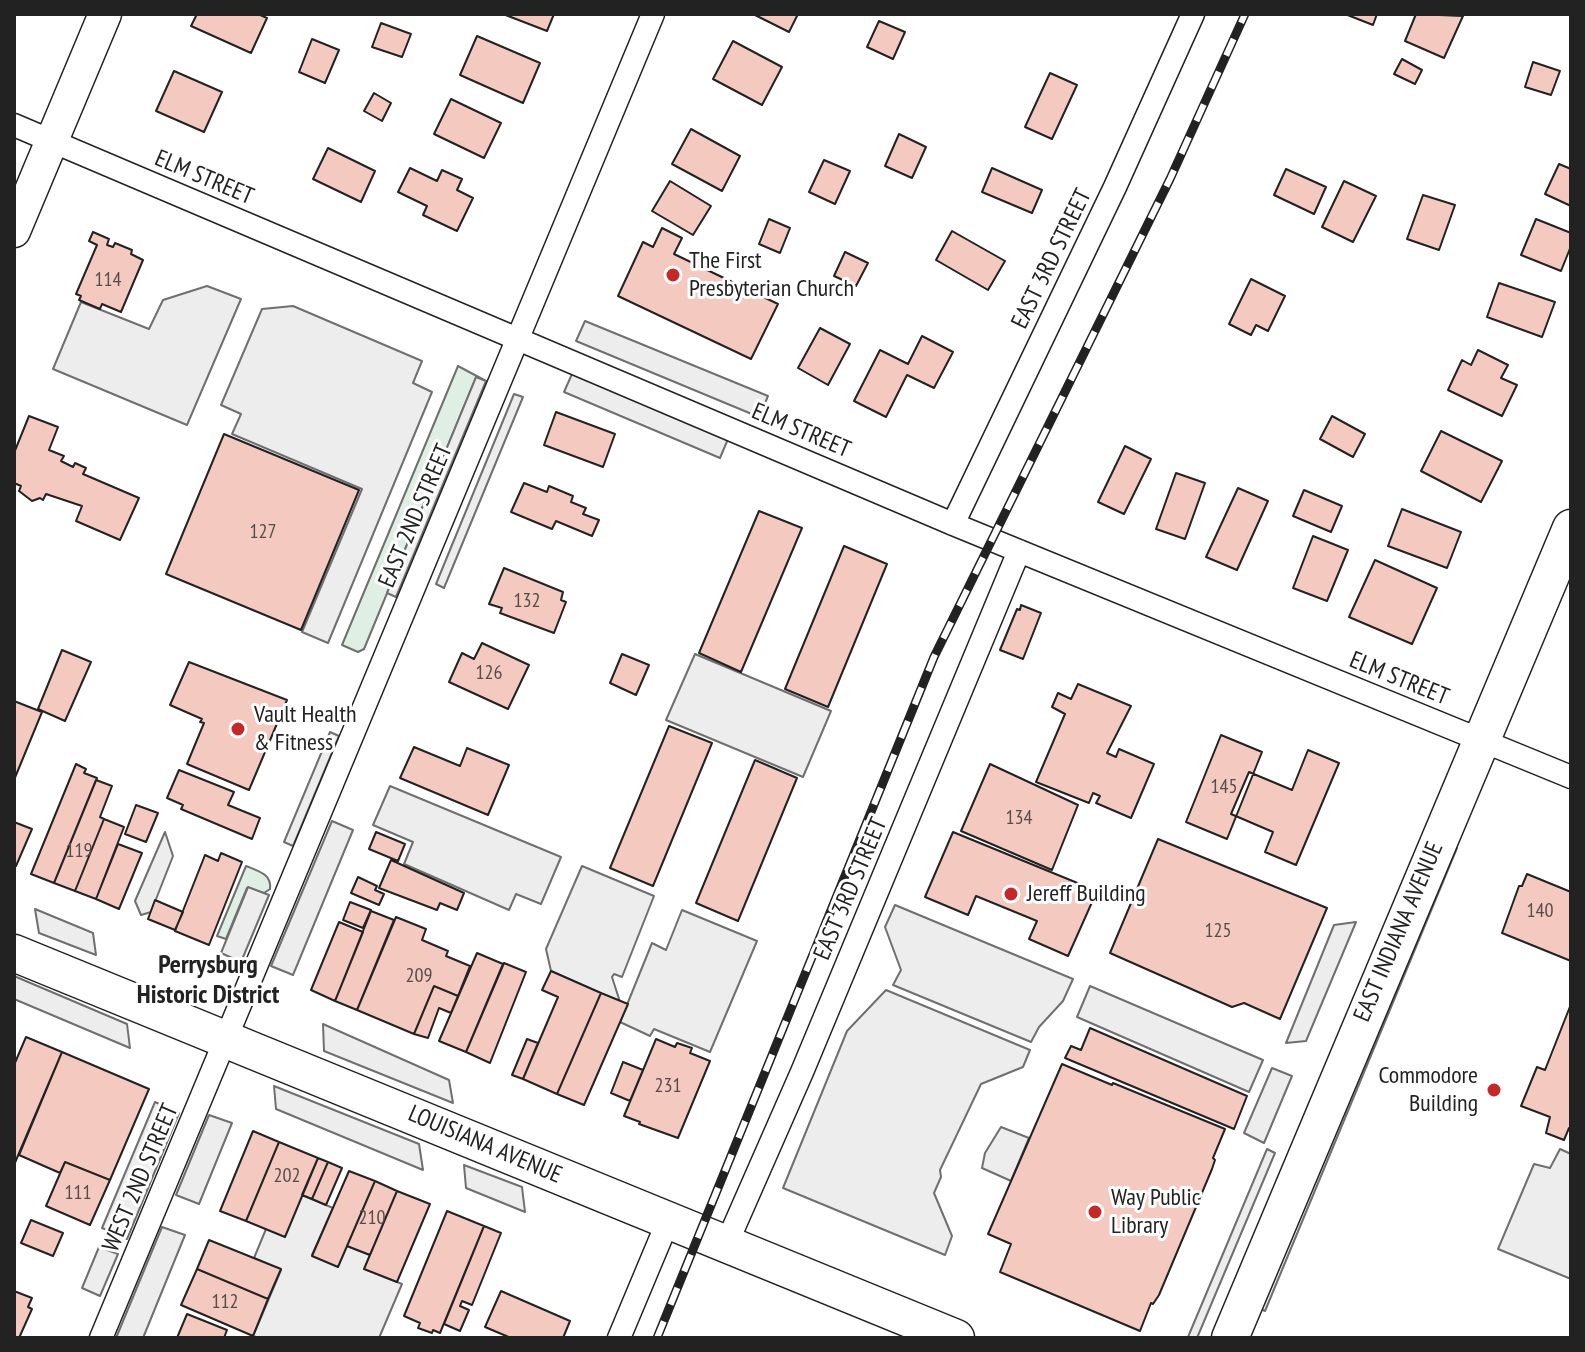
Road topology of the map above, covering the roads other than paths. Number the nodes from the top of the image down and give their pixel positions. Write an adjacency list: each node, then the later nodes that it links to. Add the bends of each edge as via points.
1 (105, 14): 5 (main road)
2 (653, 14): 7 (street, EAST 2ND STREET)
3 (1193, 14): 8 (street, EAST 3RD STREET)
4 (14, 125): 5 (street, ELM STREET)
5 (51, 142): 6 (main road); 7 (street, ELM STREET)
6 (14, 231)
7 (518, 340): 8 (street, ELM STREET); 14 (street, EAST 2ND STREET)
8 (953, 524): 10 (street, ELM STREET)
9 (1571, 528): 11 (main road, EAST INDIANA AVENUE)
10 (1019, 551): 11 (street, ELM STREET); 16 (street, EAST 3RD STREET)
11 (1481, 740): 12 (street, ELM STREET); 20 (main road, EAST INDIANA AVENUE)
12 (1571, 777)
13 (14, 953): 14 (main road, LOUISIANA AVENUE)
14 (228, 1039): 15 (main road, LOUISIANA AVENUE); 17 (street, WEST 2ND STREET)
15 (668, 1221): 16 (main road, LOUISIANA AVENUE); 18 (street)
16 (726, 1245): 19 (main road, LOUISIANA AVENUE)
17 (101, 1338)
18 (619, 1338)
19 (956, 1338)
20 (1230, 1338)

